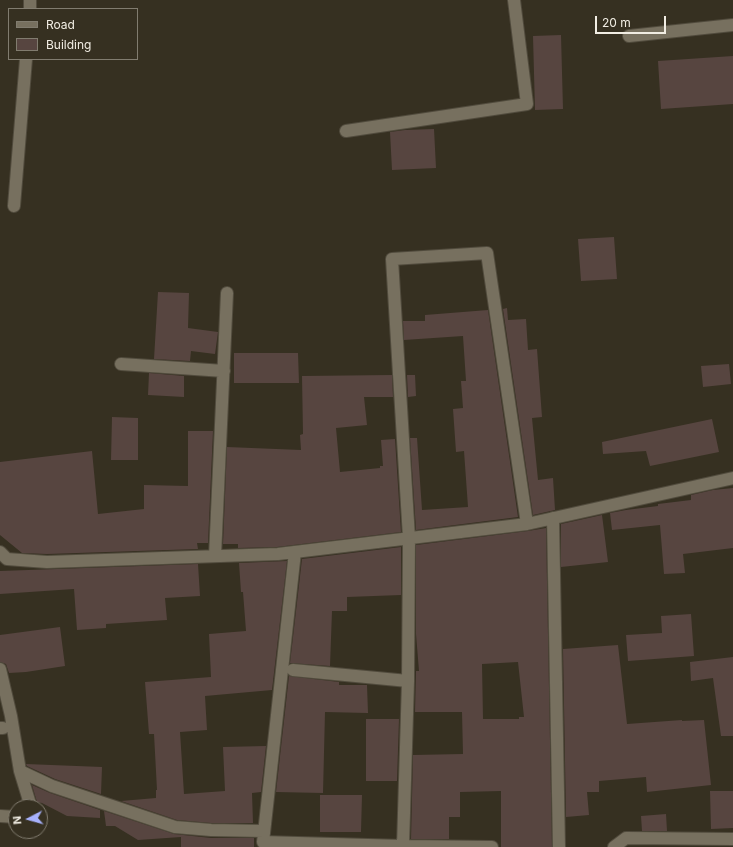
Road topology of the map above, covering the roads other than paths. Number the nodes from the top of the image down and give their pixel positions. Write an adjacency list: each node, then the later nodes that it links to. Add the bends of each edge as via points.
1 (514, 0): 5 (street, via 528,104)
2 (733, 25): 3 (street)
3 (629, 36)
4 (26, 60): 6 (street)
5 (346, 131)
6 (14, 206)
7 (227, 293): 9 (street)
8 (122, 364): 9 (street)
9 (224, 371): 16 (street)
10 (733, 478): 11 (street)
11 (553, 518): 12 (street); 26 (street)
12 (527, 524): 13 (street); 13 (street, via 487,253 392,259)
13 (409, 538): 15 (street); 19 (street)
14 (0, 552): 16 (street, via 7,559 47,562)
15 (295, 552): 16 (street); 22 (street)
16 (215, 556)
17 (0, 669): 20 (street)
18 (293, 670): 19 (street)
19 (408, 681): 24 (street)
20 (20, 771): 21 (street); 22 (street, via 52,786 175,828)
21 (29, 799)
22 (264, 831): 24 (street, via 263,842)
23 (733, 839): 27 (street, via 626,838)
24 (403, 846): 25 (street)
25 (492, 847)
26 (559, 847)
27 (614, 847)

